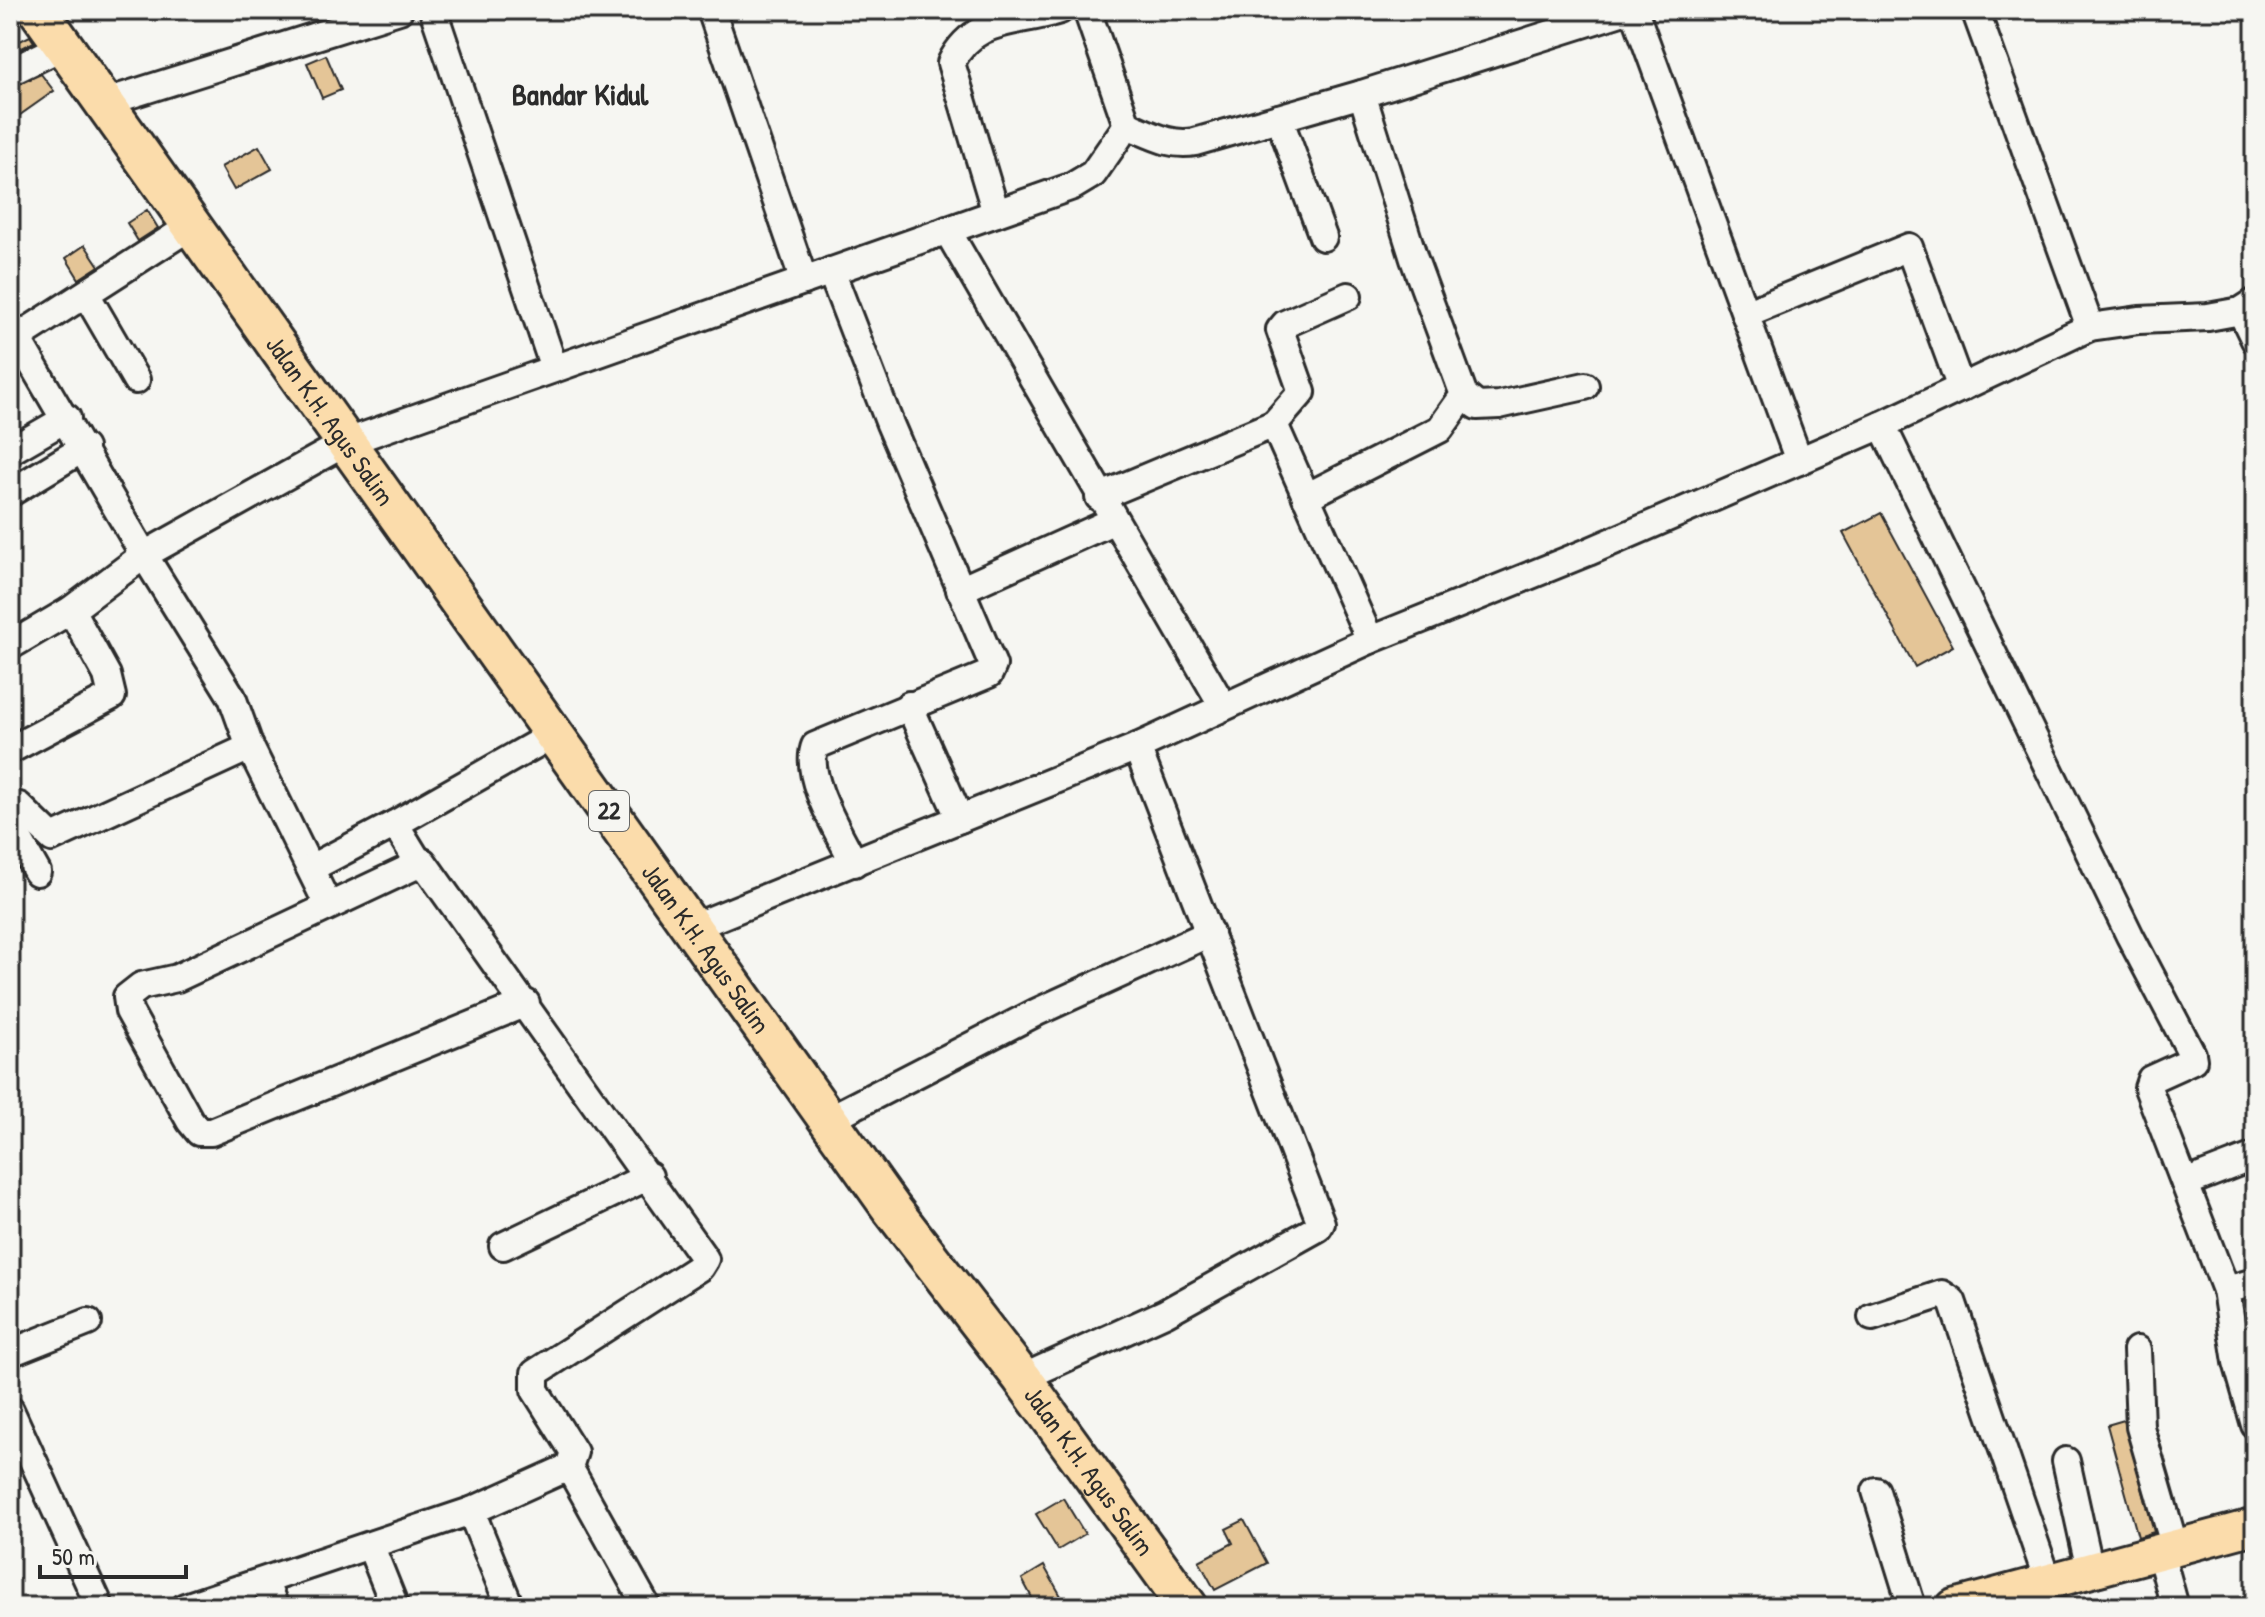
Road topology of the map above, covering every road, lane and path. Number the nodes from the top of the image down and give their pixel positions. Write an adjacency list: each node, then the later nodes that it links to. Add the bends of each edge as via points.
1 (38, 10): 10 (highway, Jalan K.H. Agus Salim / 22)
2 (399, 10): 13 (street)
3 (433, 10): 29 (street)
4 (711, 10): 21 (street)
5 (1060, 10): 16 (street, via 986,26 961,43 951,63)
6 (1087, 10): 15 (street)
7 (1627, 10): 12 (street)
8 (1634, 10): 25 (street)
9 (1975, 10): 26 (street)
10 (65, 45): 11 (street); 13 (highway, Jalan K.H. Agus Salim / 22)
11 (10, 72)
12 (1362, 94): 14 (street); 33 (street)
13 (103, 103): 17 (highway, Jalan K.H. Agus Salim / 22)
14 (1279, 118): 15 (street, via 1181,145); 19 (street)
15 (1127, 125): 16 (street, via 1107,157 1083,181)
16 (996, 213): 18 (street)
17 (191, 226): 22 (street); 37 (highway, Jalan K.H. Agus Salim / 22)
18 (947, 230): 20 (street); 42 (street)
19 (1323, 237)
20 (831, 271): 21 (street); 46 (street)
21 (804, 281): 29 (street)
22 (86, 294): 27 (street); 30 (street)
23 (1348, 296): 35 (street, via 1280,330 1302,392)
24 (2248, 307): 26 (street, via 2208,317); 28 (street)
25 (1745, 314): 32 (street, via 1909,247); 40 (street)
26 (2090, 327): 32 (street)
27 (14, 331): 34 (street)
28 (2255, 340)
29 (554, 368): 37 (street)
30 (136, 380)
31 (1585, 386): 33 (street, via 1499,405 1477,406)
32 (1961, 388): 36 (street)
33 (1464, 395): 43 (street, via 1440,429)
34 (67, 418): 38 (street); 39 (street)
35 (1274, 424): 42 (street); 43 (street)
36 (1882, 425): 40 (street); 70 (street, via 2192,1054 2193,1060 2151,1079 2148,1088)
37 (347, 442): 45 (street); 52 (highway, Jalan K.H. Agus Salim / 22)
38 (84, 448): 41 (street); 45 (street)
39 (10, 451)
40 (1799, 461): 48 (street)
41 (10, 493)
42 (1099, 497): 44 (street)
43 (1306, 497): 48 (street)
44 (1113, 521): 46 (street); 51 (street)
45 (144, 555): 47 (street); 53 (street, via 232,697)
46 (960, 590): 50 (street, via 993,665 989,674)
47 (71, 610): 49 (street); 55 (street, via 107,675 112,696)
48 (1370, 640): 51 (street)
49 (10, 646)
50 (909, 705): 57 (street); 60 (street, via 815,746 810,757 816,783)
51 (1223, 706): 54 (street)
52 (554, 734): 58 (street); 64 (highway, Jalan K.H. Agus Salim / 22)
53 (250, 747): 56 (street, via 52,838); 61 (street)
54 (1137, 747): 57 (street); 65 (street)
55 (10, 750)
56 (12, 809): 62 (street)
57 (960, 819): 60 (street)
58 (395, 824): 59 (street); 61 (street)
59 (419, 863): 63 (street); 66 (street, via 430,869)
60 (854, 863): 64 (street)
61 (311, 868): 63 (street)
62 (37, 872)
63 (328, 905): 66 (street, via 177,978 141,986 127,997 129,1011 199,1132 294,1100)
64 (691, 928): 67 (highway, Jalan K.H. Agus Salim / 22)
65 (1210, 933): 67 (street, via 1037,1012); 78 (street, via 1321,1223 1165,1313)
66 (526, 1003): 69 (street)
67 (827, 1120): 78 (highway, Jalan K.H. Agus Salim / 22)
68 (2255, 1156): 70 (street)
69 (649, 1176): 71 (street); 82 (street, via 705,1263 535,1373 535,1390 574,1452)
70 (2185, 1183): 73 (street)
71 (503, 1246)
72 (2255, 1282): 73 (street)
73 (2226, 1290): 80 (street, via 2237,1362)
74 (1872, 1317): 89 (street, via 1942,1294 1952,1301)
75 (88, 1322): 77 (street)
76 (2137, 1350): 87 (street, via 2140,1427)
77 (10, 1353)
78 (1022, 1378): 97 (highway, Jalan K.H. Agus Salim / 22)
79 (10, 1410): 92 (street)
80 (2255, 1425)
81 (2066, 1461): 88 (street)
82 (569, 1467): 84 (street); 96 (street)
83 (1876, 1491): 98 (street)
84 (471, 1511): 86 (street); 95 (street)
85 (2255, 1526): 87 (main road)
86 (371, 1547): 90 (street); 94 (street)
87 (2168, 1550): 88 (main road); 100 (street)
88 (2090, 1570): 89 (main road)
89 (2048, 1581): 91 (main road)
90 (270, 1595): 93 (street)
91 (1991, 1602): 99 (main road)
92 (100, 1607)
93 (185, 1607)
94 (395, 1607)
95 (510, 1607)
96 (647, 1607)
97 (1188, 1607)
98 (1912, 1607)
99 (1954, 1607)
100 (2175, 1607)

